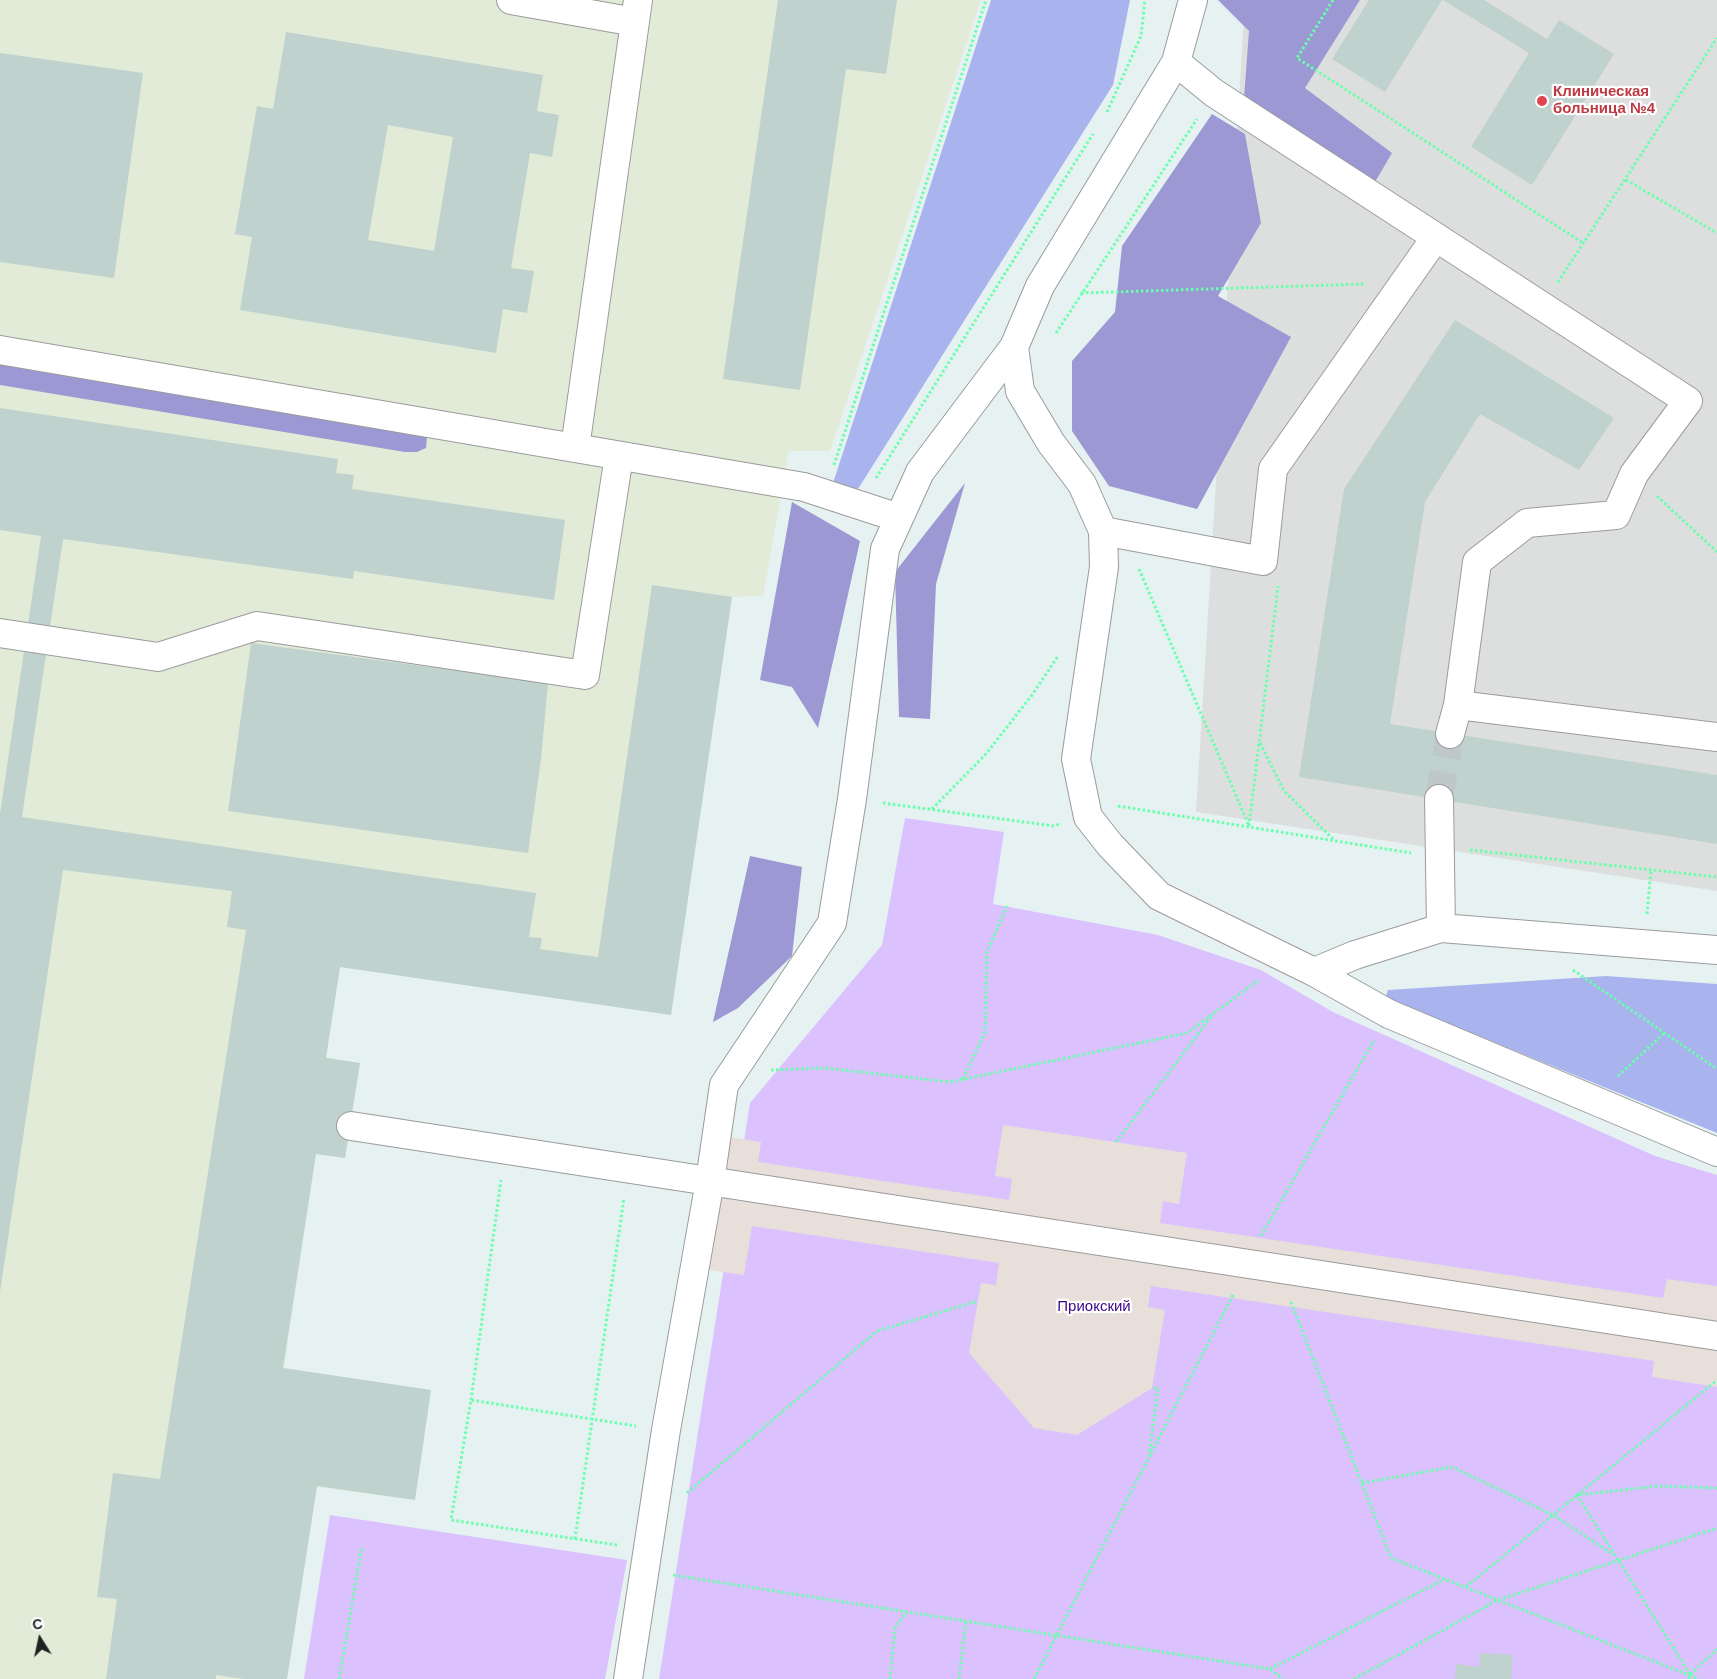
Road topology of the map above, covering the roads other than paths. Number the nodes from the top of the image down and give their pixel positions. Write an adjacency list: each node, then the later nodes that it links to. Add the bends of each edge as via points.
1 (512, 0): 3 (street)
2 (1193, 0): 4 (street)
3 (637, 11): 8 (street)
4 (1176, 62): 5 (street, via 1214,93); 6 (street, via 1040,286)
5 (1436, 237): 11 (street, via 1273,469 1263,561); 13 (street, via 1688,401 1634,474 1616,516 1526,523 1477,562)
6 (1014, 347): 10 (street, via 920,472); 11 (street, via 1020,391 1051,443)
7 (0, 350): 8 (street)
8 (576, 448): 9 (street)
9 (619, 456): 10 (street, via 804,487); 12 (street, via 585,675 257,626 158,657)
10 (899, 518): 22 (street, via 885,549 832,923 724,1085)
11 (1114, 533): 19 (street, via 1104,567 1076,759 1088,818 1160,896)
12 (0, 634)
13 (1458, 705): 14 (street); 15 (street)
14 (1450, 734)
15 (1717, 737)
16 (1439, 800): 17 (street)
17 (1441, 928): 18 (street); 19 (street, via 1355,955)
18 (1717, 950)
19 (1314, 972): 21 (street, via 1389,1014)
20 (351, 1126): 22 (street)
21 (1717, 1152)
22 (710, 1182): 23 (street); 24 (street, via 666,1430)
23 (1717, 1336)
24 (628, 1679)

